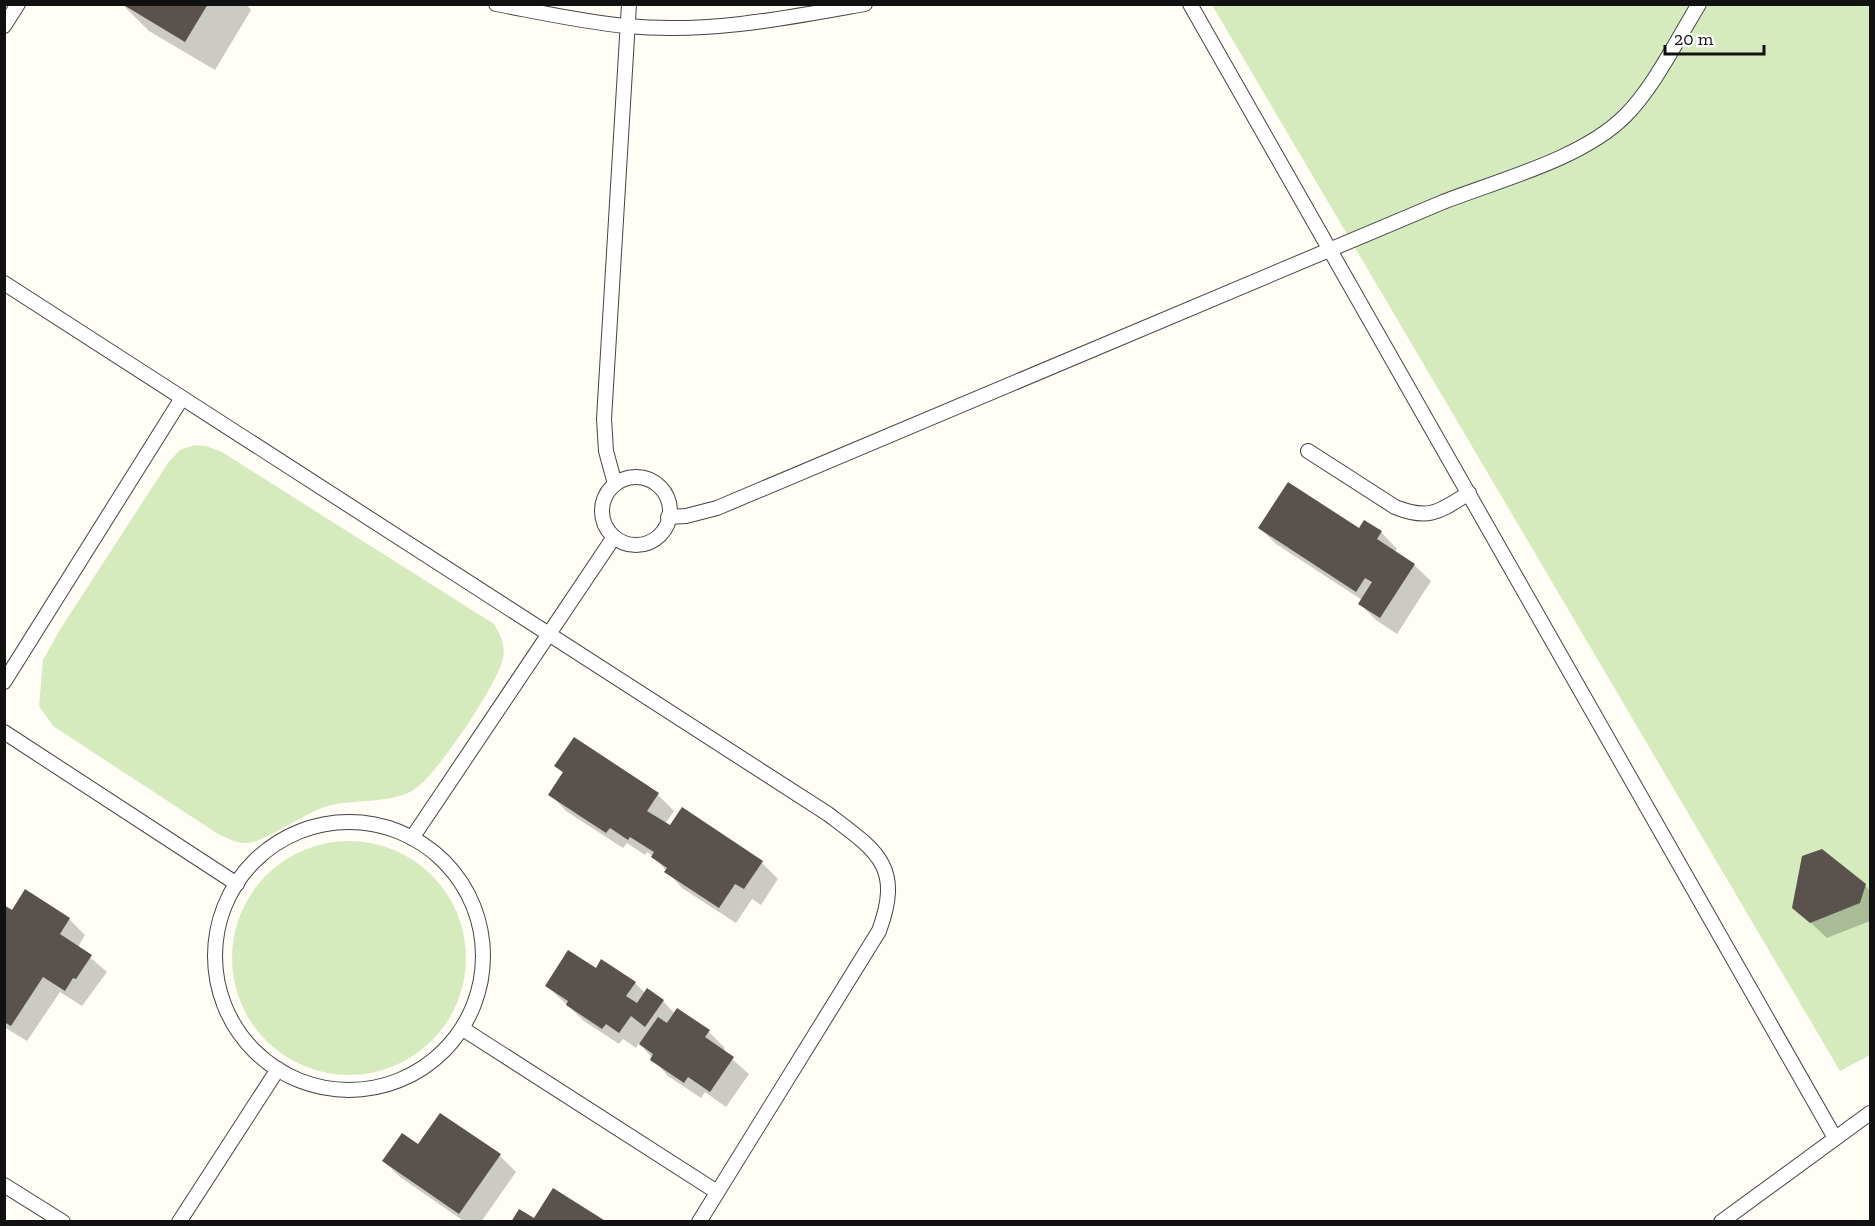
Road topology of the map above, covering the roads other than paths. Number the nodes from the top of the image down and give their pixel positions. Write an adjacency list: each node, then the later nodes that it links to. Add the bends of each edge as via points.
1 (18, 4): 7 (lane)
2 (496, 4): 8 (lane)
3 (629, 4): 8 (lane)
4 (865, 4): 8 (lane, via 700,28)
5 (1190, 4): 9 (lane)
6 (1699, 4): 9 (lane, via 1645,91 1606,134)
7 (4, 26)
8 (628, 27): 13 (lane, via 604,419 606,452)
9 (1330, 249): 14 (lane); 15 (lane, via 717,507)
10 (4, 283): 11 (lane)
11 (182, 398): 17 (lane); 18 (lane)
12 (1308, 451): 14 (lane, via 1410,513 1436,513)
13 (615, 484): 15 (lane, via 635,478 656,484 668,501); 16 (lane, via 607,493 602,515)
14 (1469, 493): 25 (lane)
15 (668, 517): 16 (lane, via 663,532 644,544 632,545)
16 (614, 537): 17 (lane)
17 (548, 633): 20 (lane); 27 (lane, via 856,835 880,859 889,884 888,906 879,931)
18 (4, 682)
19 (4, 732): 21 (lane)
20 (412, 838): 21 (lane, via 371,823 327,823 286,837 251,863); 22 (lane, via 448,866 474,903 484,947 480,993)
21 (237, 884): 23 (lane, via 226,899 215,941 217,984 233,1025 261,1058)
22 (463, 1029): 23 (lane, via 429,1066 388,1086 343,1091 298,1081); 27 (lane)
23 (278, 1069): 29 (lane)
24 (1870, 1113): 25 (lane)
25 (1835, 1138): 31 (lane)
26 (4, 1185): 28 (lane)
27 (717, 1192): 30 (lane)
28 (63, 1221)
29 (179, 1221)
30 (699, 1221)
31 (1721, 1221)

